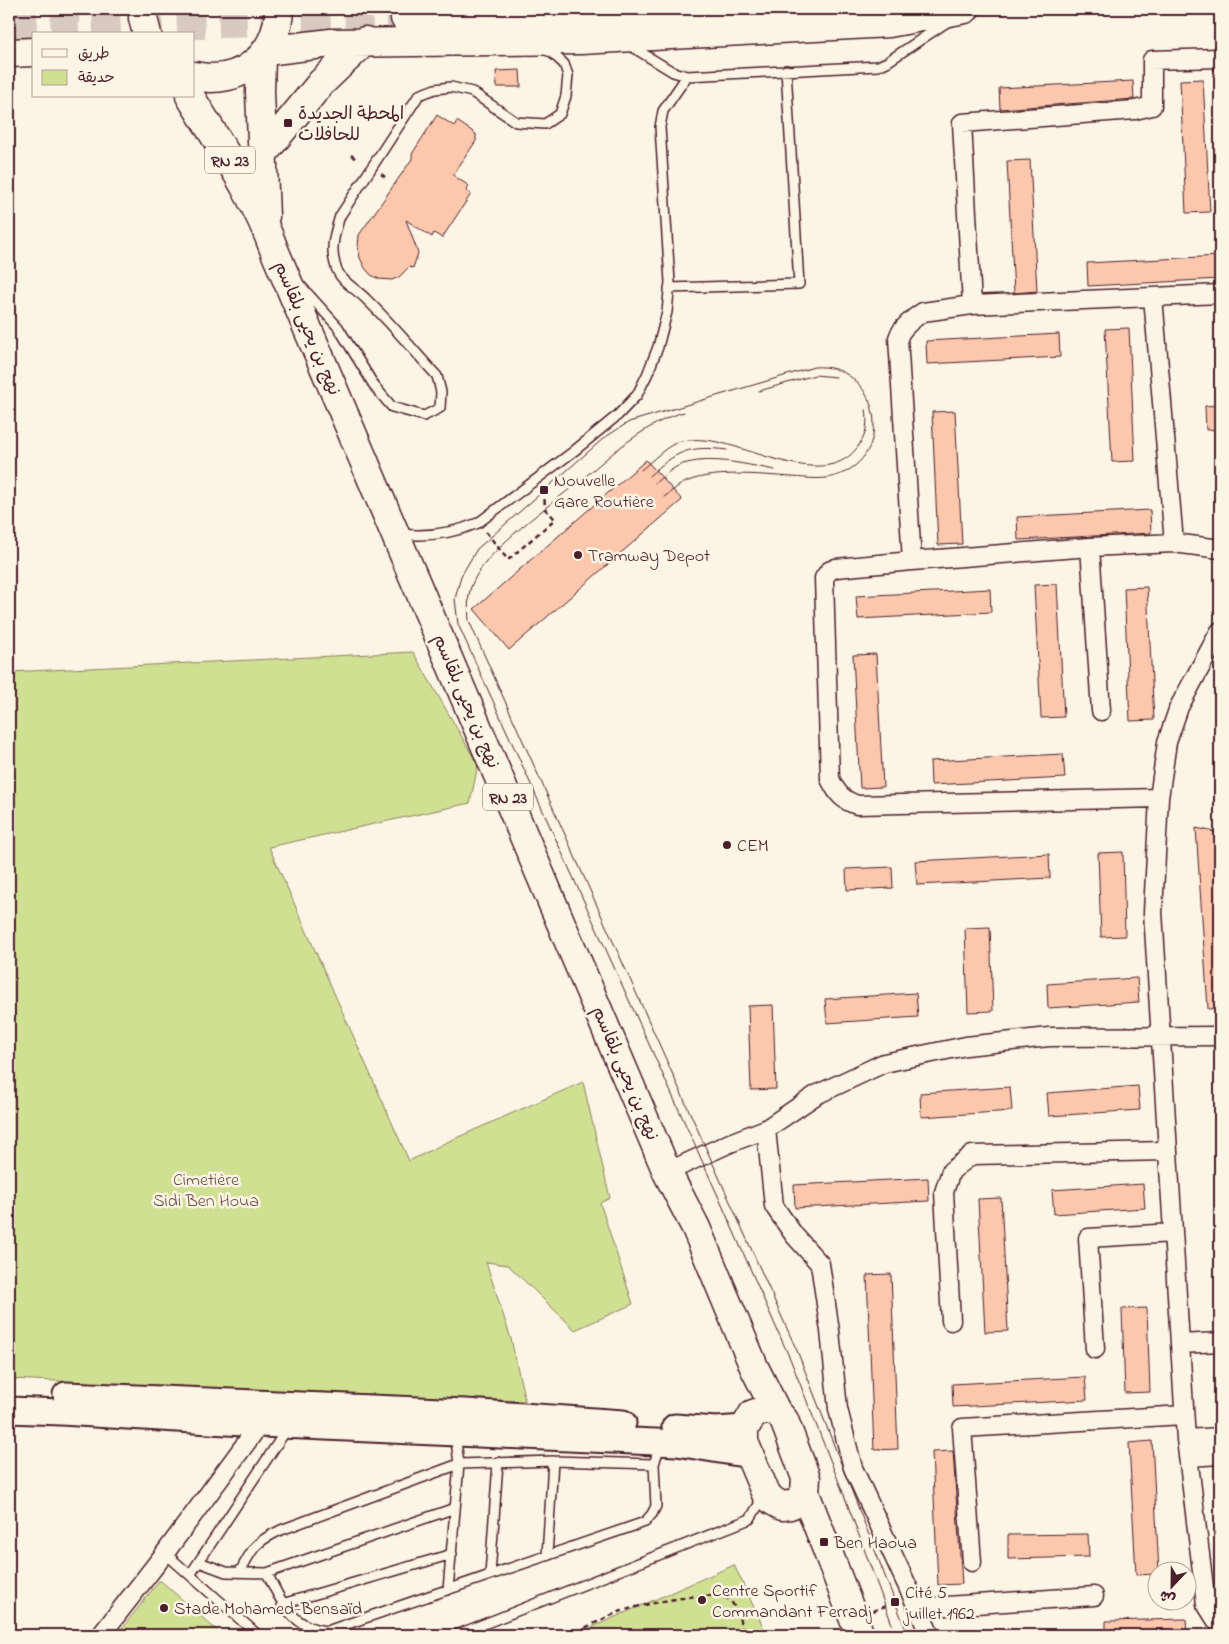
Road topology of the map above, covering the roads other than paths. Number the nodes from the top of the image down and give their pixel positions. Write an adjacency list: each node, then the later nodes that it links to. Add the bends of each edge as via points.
1 (143, 9): 6 (main road)
2 (279, 9): 12 (main road, via 278,25)
3 (935, 9): 5 (main road)
4 (966, 9): 7 (main road, via 888,23); 14 (lane, via 878,66)
5 (405, 18)
6 (146, 32)
7 (618, 38): 8 (main road); 16 (lane, via 673,72)
8 (517, 40): 9 (main road); 20 (lane, via 552,52 564,64 568,75 560,114 545,124 516,122 472,92 451,87 419,95 340,216 334,236 332,252 335,266 346,283 366,298 437,376 440,408 424,416 392,407 338,327)
9 (365, 41): 12 (main road, via 331,43); 18 (main road, via 321,83)
10 (32, 52): 11 (main road)
11 (9, 53)
12 (263, 55): 15 (main road, via 244,70 229,76); 18 (main road, نهج بن يحيى بلقاسم / RN 23, via 260,92)
13 (1220, 62): 24 (street, via 1219,58 1152,60 1152,106 962,123)
14 (786, 70): 16 (lane); 21 (lane, via 799,284)
15 (195, 76)
16 (687, 76): 21 (lane, via 663,111 660,127)
17 (191, 98): 19 (main road, نهج بن يحيى بلقاسم / RN 23)
18 (262, 155): 19 (main road, نهج بن يحيى بلقاسم / RN 23)
19 (266, 225): 20 (main road, نهج بن يحيى بلقاسم / RN 23)
20 (282, 268): 25 (main road, نهج بن يحيى بلقاسم / RN 23)
21 (669, 288): 25 (lane, via 667,312 647,375 637,395 618,415 478,523 433,536)
22 (1220, 294): 23 (street)
23 (1153, 297): 24 (street); 26 (street)
24 (972, 306): 29 (street, via 923,312 899,333)
25 (396, 534): 37 (main road, نهج بن يحيى بلقاسم / RN 23)
26 (1174, 543): 27 (street); 28 (street)
27 (1090, 547): 29 (street); 31 (street)
28 (1220, 549)
29 (912, 561): 32 (street, via 836,568 824,578 830,779 846,801 857,805)
30 (1220, 631): 32 (street, via 1179,707 1167,742)
31 (1101, 711)
32 (1159, 798): 34 (street, via 1153,912)
33 (1220, 1036): 34 (street)
34 (1160, 1037): 35 (street, via 1049,1037 966,1046 884,1063 816,1095); 36 (street)
35 (766, 1129): 37 (street, via 730,1142); 73 (street, via 774,1206 820,1264 838,1410 853,1468)
36 (1168, 1151): 38 (street); 39 (street, via 972,1156 951,1171 944,1192)
37 (668, 1172): 48 (main road, نهج بن يحيى بلقاسم / RN 23, via 696,1228 754,1367)
38 (1173, 1233): 41 (street); 42 (street, via 1088,1238)
39 (951, 1321)
40 (1220, 1342): 41 (street)
41 (1180, 1344): 47 (street)
42 (1094, 1349)
43 (9, 1393): 45 (main road)
44 (9, 1410): 45 (main road)
45 (263, 1414): 46 (main road); 61 (street)
46 (292, 1415): 48 (main road, via 466,1412 716,1430); 49 (main road); 64 (lane)
47 (1184, 1415): 51 (street); 65 (street, via 962,1428)
48 (758, 1418): 53 (main road, via 744,1442); 59 (main road, via 784,1420 806,1478)
49 (448, 1431): 52 (main road); 58 (lane, via 456,1440)
50 (1220, 1437): 51 (street)
51 (1186, 1439): 55 (street)
52 (658, 1453): 53 (main road, via 700,1446); 56 (lane); 63 (lane, via 656,1506 645,1522)
53 (750, 1455): 59 (main road)
54 (1220, 1455): 55 (street)
55 (1188, 1457): 75 (street, via 1206,1604)
56 (554, 1461): 57 (lane); 63 (lane)
57 (498, 1462): 58 (lane); 69 (lane)
58 (459, 1464): 60 (lane); 66 (lane, via 260,1540 250,1551)
59 (784, 1498): 74 (main road, via 818,1528); 78 (lane, via 750,1519)
60 (455, 1508): 62 (lane); 67 (lane)
61 (165, 1553): 68 (lane); 76 (street)
62 (452, 1554): 70 (lane); 72 (lane)
63 (547, 1556): 69 (lane)
64 (199, 1562): 66 (lane, via 226,1572); 68 (lane)
65 (972, 1562)
66 (240, 1572): 67 (lane)
67 (267, 1573): 72 (lane)
68 (190, 1575): 77 (lane)
69 (490, 1576): 70 (lane)
70 (448, 1590): 72 (lane, via 327,1631 302,1625)
71 (1094, 1596): 73 (street)
72 (282, 1604)
73 (917, 1608): 79 (street)
74 (865, 1624)
75 (1220, 1626)
76 (101, 1635)
77 (258, 1635)
78 (456, 1635)
79 (930, 1635)

